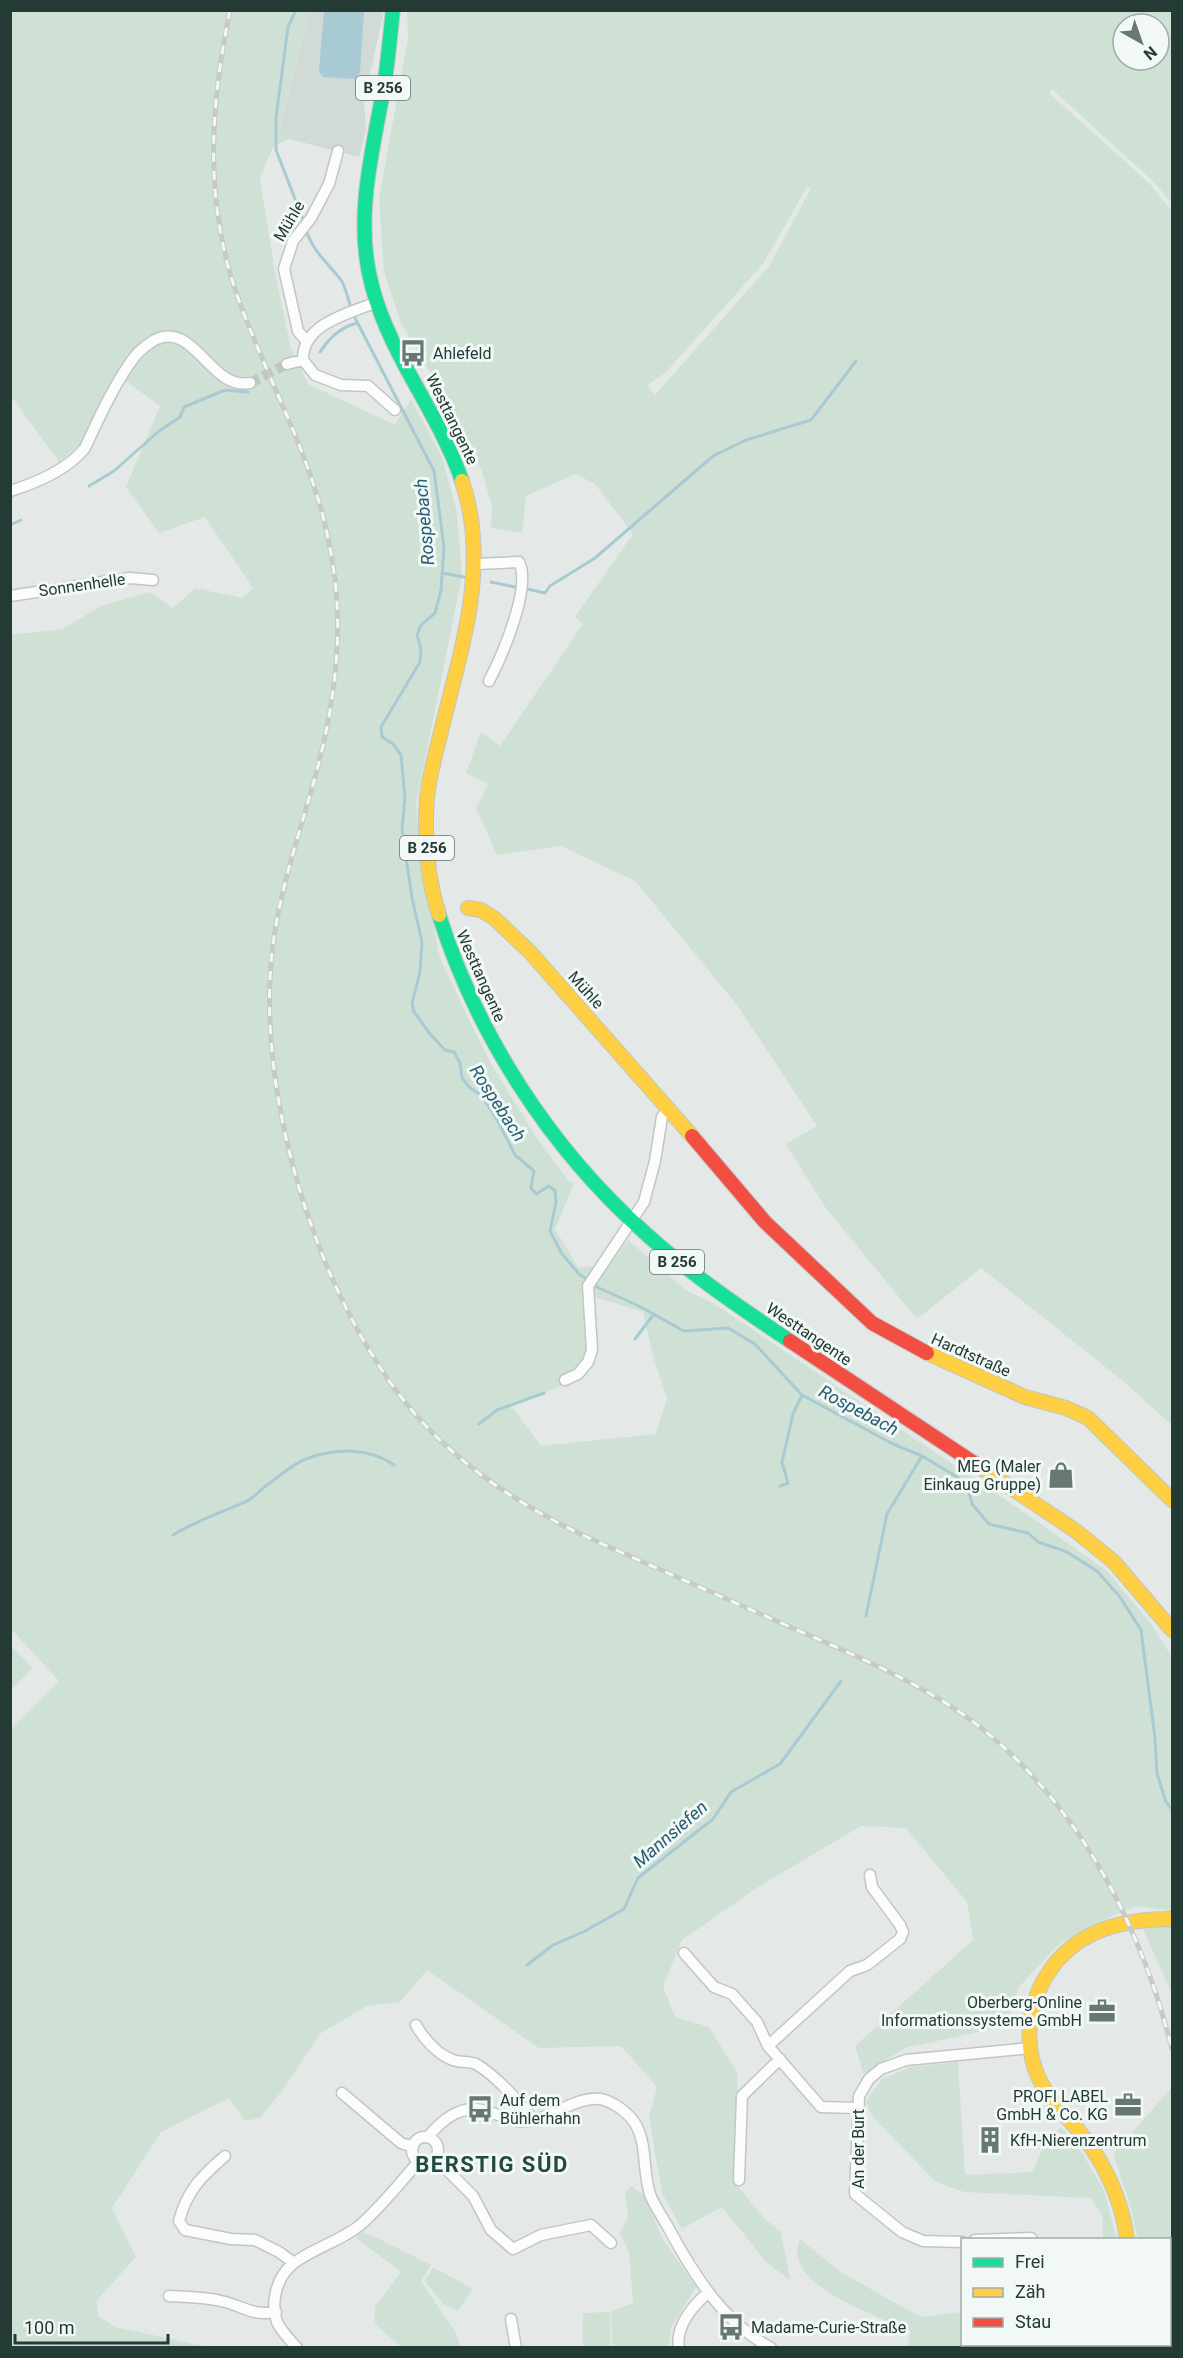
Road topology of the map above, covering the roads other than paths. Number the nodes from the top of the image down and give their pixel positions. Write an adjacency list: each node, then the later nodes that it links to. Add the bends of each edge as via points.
1 (393, 10): 3 (main road, Westtangente / B 256, via 389,58 364,194 366,257)
2 (338, 152): 4 (street, Mühle, via 329,184 293,241 284,269 297,331)
3 (377, 302): 4 (street, via 340,316 318,329); 10 (main road, Westtangente / B 256, via 393,342 461,471)
4 (307, 342): 5 (street)
5 (303, 360): 6 (street); 8 (street, via 315,375 341,385 368,386)
6 (287, 364)
7 (250, 383): 9 (street, via 242,385 224,379 189,344 174,336 160,338 131,361 75,460)
8 (395, 410)
9 (10, 491)
10 (476, 564): 13 (street, via 519,562 523,570 512,627); 16 (main road, Westtangente / B 256, via 470,617 436,749 427,801 426,840 439,917 450,954 496,1048 537,1112)
11 (153, 579): 12 (street, Sonnenhelle, via 130,578)
12 (10, 596)
13 (489, 681)
14 (468, 908): 15 (main road, Mühle, via 494,918 530,952)
15 (669, 1109): 16 (street, via 662,1117 644,1202); 17 (main road, Mühle)
16 (630, 1221): 18 (street, via 591,1281 592,1350 588,1362 578,1374); 20 (main road, Westtangente / B 256, via 728,1300 1076,1531 1113,1562)
17 (765, 1222): 19 (main road, Hardtstraße, via 872,1323 979,1378 1088,1418)
18 (565, 1380)
19 (1173, 1500)
20 (1173, 1630)
21 (870, 1875): 25 (street, via 872,1887 900,1925 900,1939 867,1965 850,1971)
22 (1173, 1919): 26 (main road, via 1117,1923 1093,1932 1065,1952 1044,1976 1031,2004)
23 (684, 1953): 25 (street, via 714,1987 732,1994 757,2022)
24 (416, 2025): 30 (street, via 453,2061 475,2064 516,2098)
25 (768, 2046): 27 (street)
26 (1030, 2048): 29 (street, An der Burt, via 906,2060 881,2069 869,2079 859,2096); 37 (main road, via 1036,2073 1048,2095 1104,2168 1117,2195)
27 (780, 2059): 29 (street, via 821,2107); 36 (street, via 742,2096)
28 (342, 2093): 32 (street, via 401,2143)
29 (858, 2108): 38 (street, An der Burt, via 855,2194 902,2232 922,2241)
30 (533, 2120): 31 (street, via 518,2121 480,2109 465,2111 441,2121); 41 (street, via 587,2101 601,2099 619,2107 636,2124 651,2196)
31 (428, 2137): 32 (street, via 420,2138); 34 (street, via 438,2146)
32 (413, 2147): 35 (street, via 413,2155)
33 (225, 2156): 40 (street, via 203,2175 184,2200 179,2221 185,2230 255,2240)
34 (435, 2158): 35 (street, via 428,2163); 39 (street, via 473,2196 491,2230 513,2249 541,2235 591,2225)
35 (419, 2161): 40 (street, via 360,2224)
36 (739, 2180)
37 (1127, 2238)
38 (961, 2242)
39 (611, 2243)
40 (294, 2263): 43 (street, via 277,2286)
41 (708, 2293): 47 (street, via 693,2305 677,2338); 48 (street, via 738,2325)
42 (169, 2296): 43 (street, via 223,2301 262,2314)
43 (276, 2312): 45 (street, via 282,2331)
44 (511, 2319): 46 (street)
45 (297, 2348)
46 (516, 2348)
47 (679, 2348)
48 (771, 2348)

